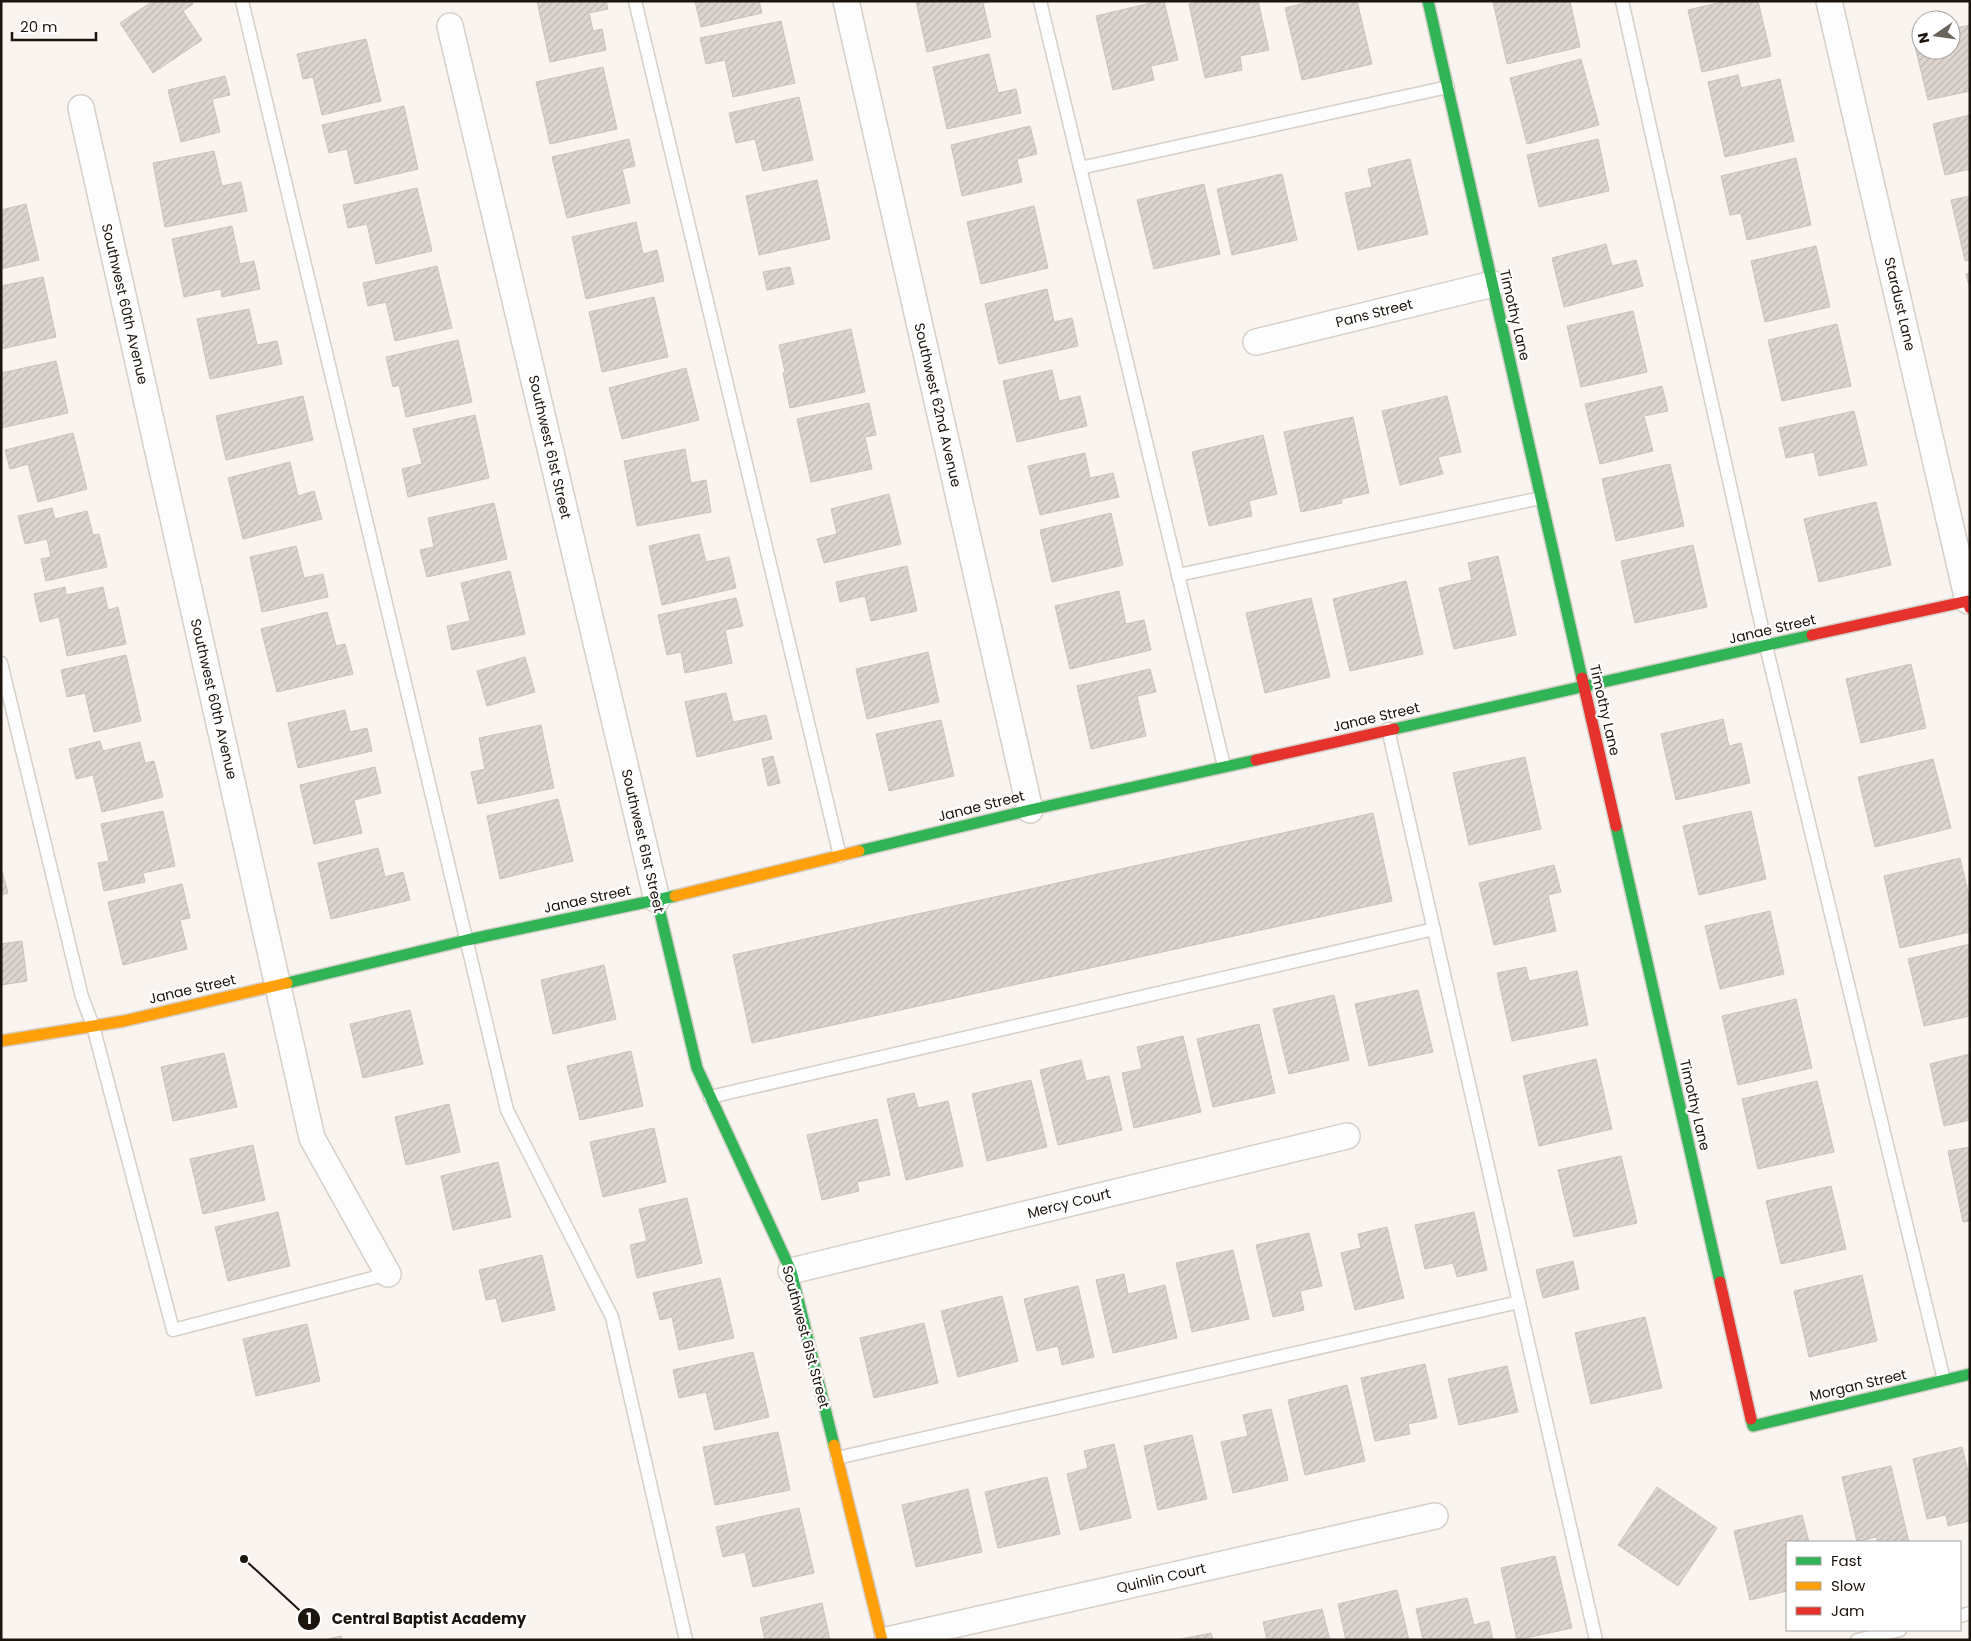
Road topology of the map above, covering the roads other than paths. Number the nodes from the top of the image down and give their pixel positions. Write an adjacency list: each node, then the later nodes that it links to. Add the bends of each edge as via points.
1 (242, 1): 26 (lane)
2 (635, 1): 23 (lane)
3 (846, 1): 22 (street, Southwest 62nd Avenue)
4 (1040, 1): 11 (lane)
5 (1428, 1): 9 (street, Timothy Lane)
6 (1622, 1): 17 (lane)
7 (1829, 1): 16 (street, Stardust Lane)
8 (450, 26): 24 (street, Southwest 61st Street)
9 (1448, 87): 11 (lane); 12 (street, Timothy Lane)
10 (81, 108): 27 (street, Southwest 60th Avenue)
11 (1080, 168): 15 (lane)
12 (1493, 284): 13 (street, Pans Street); 14 (street, Timothy Lane)
13 (1256, 342)
14 (1541, 498): 15 (lane); 19 (street, Timothy Lane)
15 (1178, 575): 21 (lane)
16 (1969, 604): 17 (street, Janae Street)
17 (1766, 646): 19 (street, Janae Street); 36 (lane)
18 (1, 663): 28 (lane, via 82,996)
19 (1584, 686): 20 (street, Janae Street); 37 (street, Timothy Lane)
20 (1388, 729): 21 (street, Janae Street); 25 (lane)
21 (1224, 766): 22 (street, Janae Street)
22 (1030, 810): 23 (street, Janae Street)
23 (840, 856): 24 (street, Janae Street)
24 (657, 900): 26 (street, Janae Street); 30 (street, Southwest 61st Street, via 697,1068)
25 (1434, 929): 30 (lane); 34 (lane)
26 (467, 940): 27 (street, Janae Street); 41 (lane, via 507,1110 612,1317)
27 (278, 984): 28 (street, Janae Street); 33 (street, Southwest 60th Avenue, via 312,1138)
28 (93, 1026): 29 (street, Janae Street); 33 (lane, via 172,1330)
29 (1, 1041)
30 (710, 1096): 32 (street, Southwest 61st Street)
31 (1348, 1136): 32 (street, Mercy Court)
32 (791, 1271): 38 (street, Southwest 61st Street)
33 (388, 1274)
34 (1519, 1302): 38 (lane); 44 (lane)
35 (1970, 1374): 36 (street, Morgan Street)
36 (1944, 1380): 37 (street, Morgan Street)
37 (1753, 1426)
38 (837, 1458): 42 (street, Southwest 61st Street)
39 (1435, 1516): 43 (street, Quinlin Court)
40 (1896, 1631): 45 (lane)
41 (686, 1640)
42 (882, 1640)
43 (887, 1640)
44 (1596, 1640)
45 (1857, 1640)

